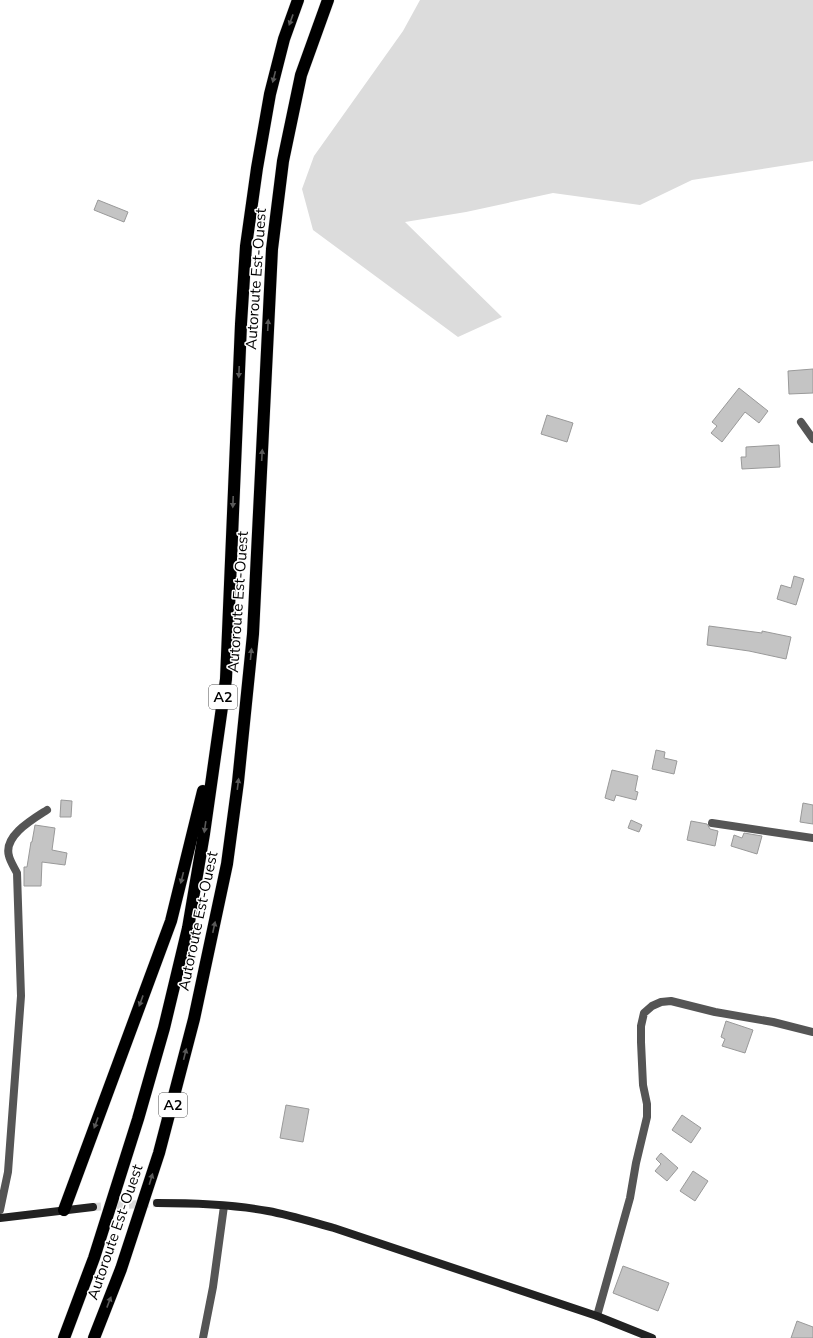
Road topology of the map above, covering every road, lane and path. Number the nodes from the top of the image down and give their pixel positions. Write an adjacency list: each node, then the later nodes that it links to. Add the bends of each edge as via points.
1 (298, 0): 5 (highway, Autoroute Est-Ouest / A2, one-way to 5, via 284,39 270,94 246,246 226,679)
2 (328, 0): 18 (highway, Autoroute Est-Ouest / A2, one-way to 2, via 122,1269 159,1153 194,1019 227,864 253,634 272,249 283,161 301,75)
3 (801, 422): 4 (street)
4 (813, 440)
5 (218, 731): 14 (highway, one-way to 14, via 171,921); 17 (highway, Autoroute Est-Ouest / A2, one-way to 17, via 188,928 164,1028 116,1190)
6 (47, 810): 13 (street, via 21,827 10,843 8,855 17,873 21,996 8,1172)
7 (712, 823): 8 (street)
8 (813, 838)
9 (813, 1032): 16 (street, via 671,1001 661,1002 644,1013 640,1042 647,1117 630,1198)
10 (157, 1203): 11 (main road)
11 (224, 1206): 16 (main road, via 267,1211 334,1228); 19 (street)
12 (93, 1207): 14 (main road)
13 (0, 1210)
14 (64, 1210): 15 (main road)
15 (0, 1218)
16 (597, 1316): 20 (main road)
17 (64, 1338)
18 (94, 1338)
19 (204, 1338)
20 (652, 1338)

